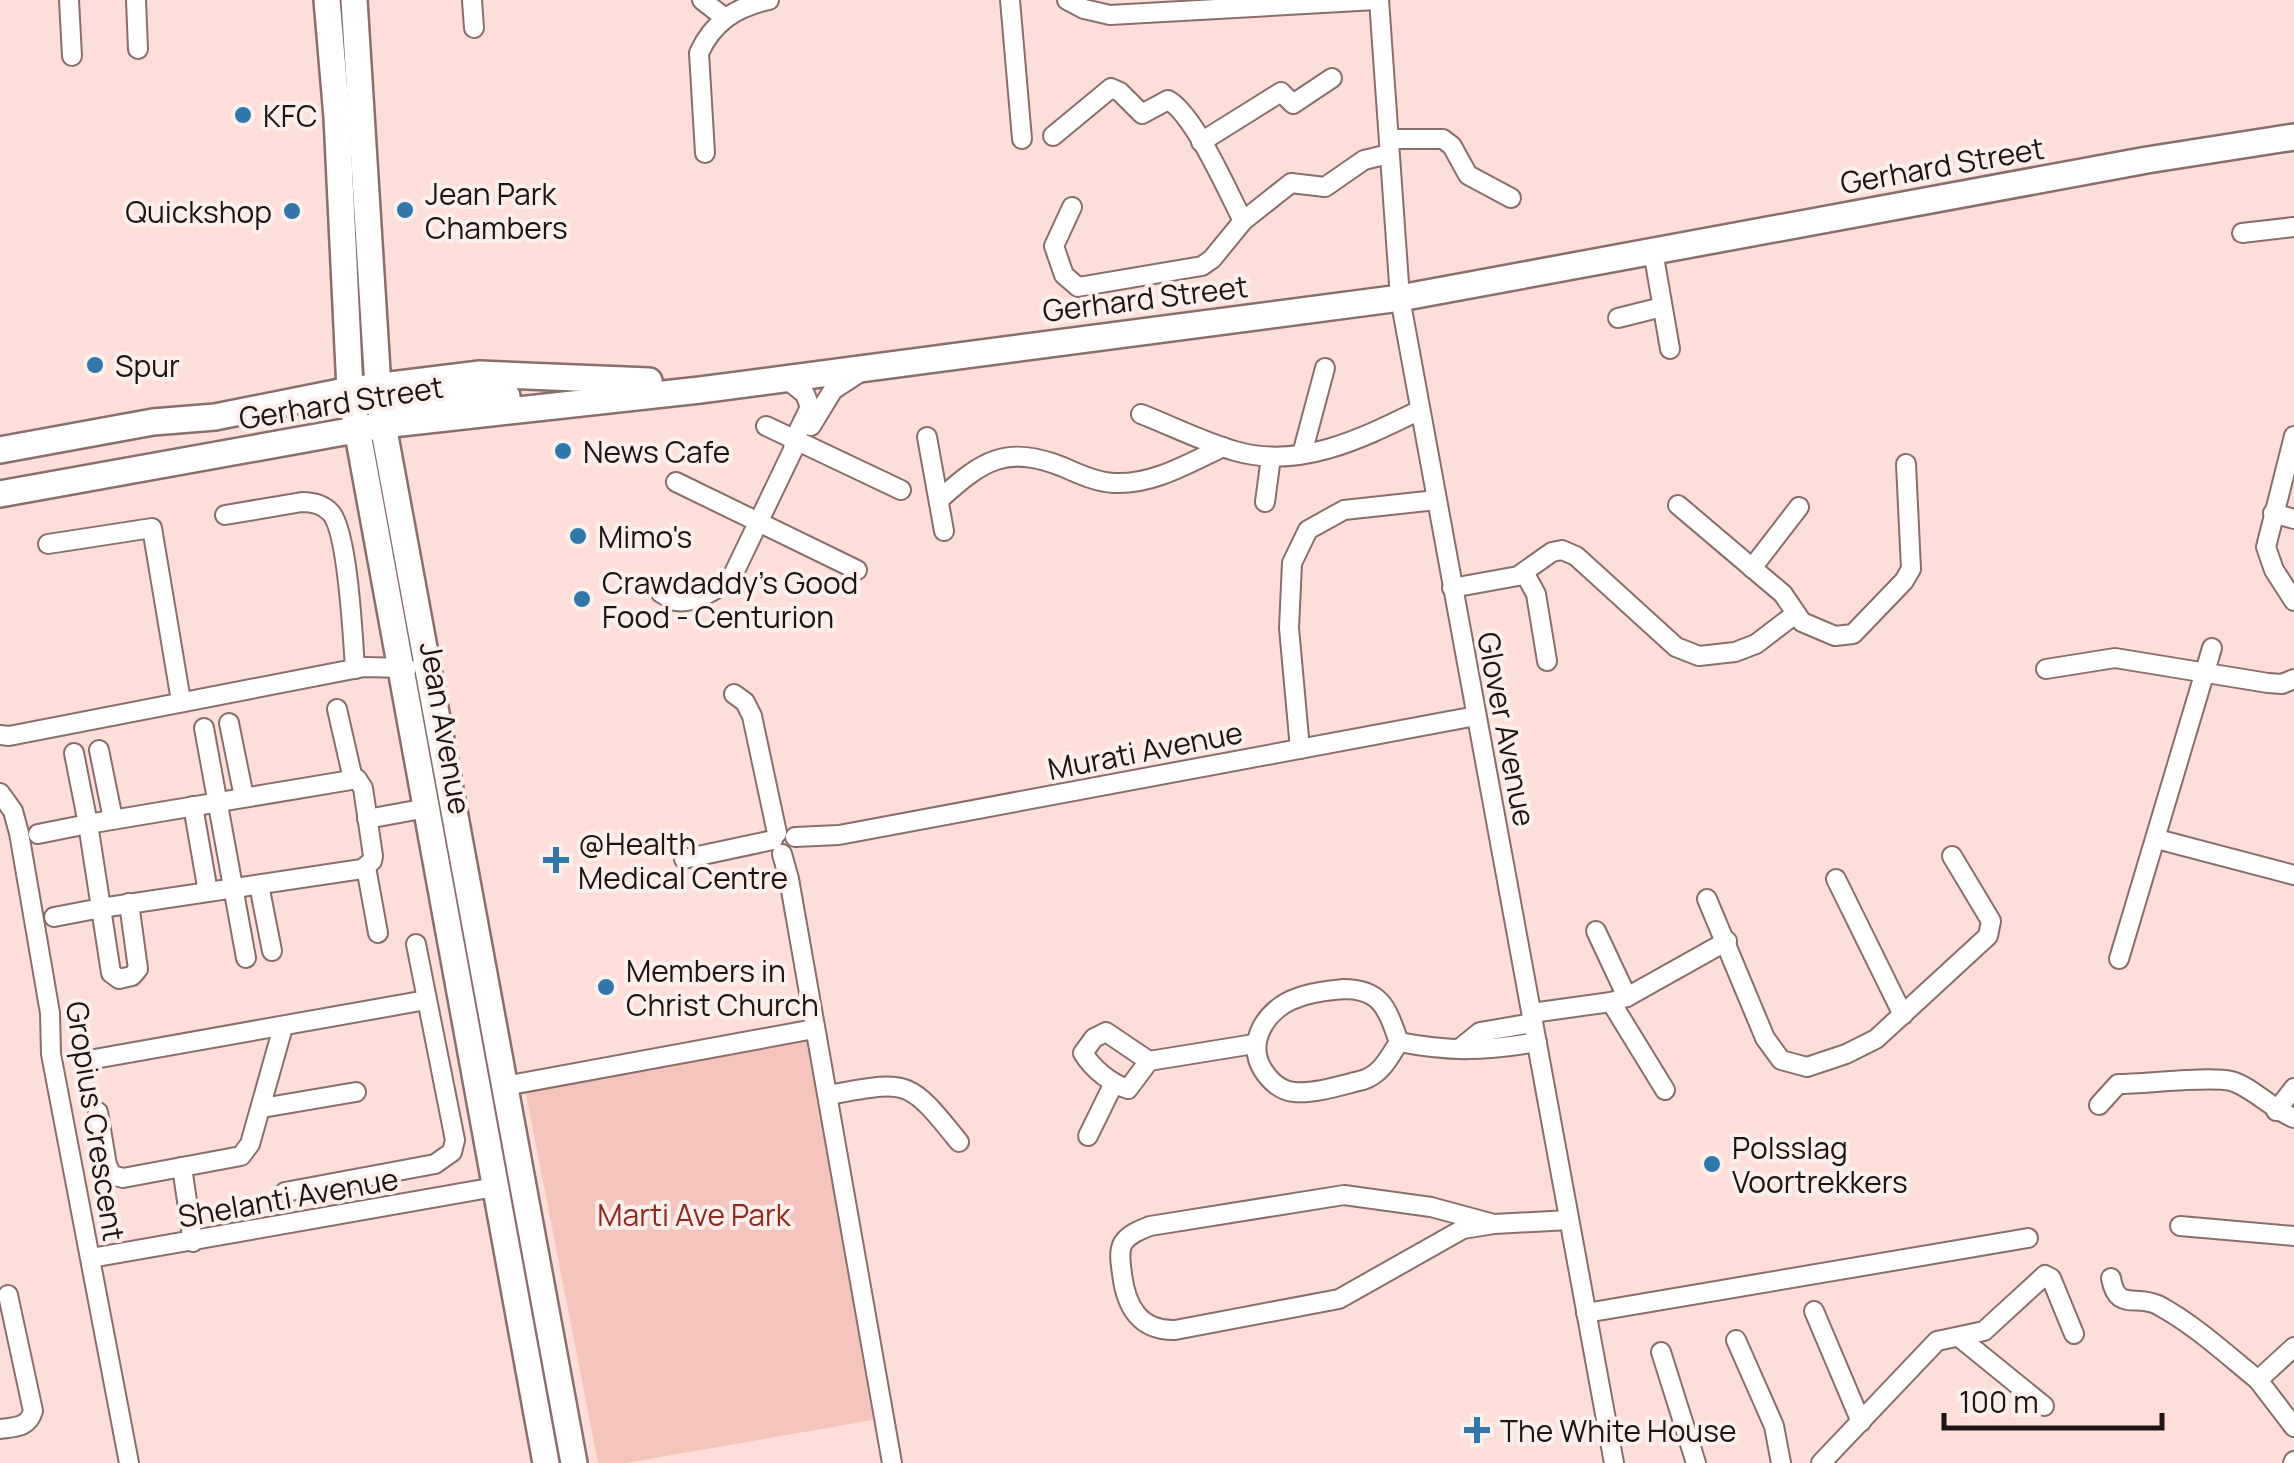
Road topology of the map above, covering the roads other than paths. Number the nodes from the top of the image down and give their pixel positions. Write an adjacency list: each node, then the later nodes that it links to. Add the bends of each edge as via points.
1 (69, 0): 15 (street)
2 (136, 0): 14 (street)
3 (327, 0): 17 (street, Jean Avenue)
4 (341, 0): 17 (street, via 346,75)
5 (354, 0): 38 (street, Jean Avenue)
6 (472, 0): 13 (street)
7 (702, 0): 12 (street)
8 (769, 0): 12 (street)
9 (1010, 0): 20 (street)
10 (1067, 0): 11 (street, via 1110,15)
11 (1378, 0): 22 (street, Glover Avenue)
12 (724, 18): 23 (street, via 699,53)
13 (474, 28)
14 (138, 49)
15 (72, 56)
16 (1332, 78): 21 (street, via 1293,104 1281,92)
17 (334, 92): 37 (street, Jean Avenue)
18 (2294, 134): 29 (street, Gerhard Street); 30 (street, Gerhard Street, via 2236,137)
19 (1053, 136): 21 (street, via 1111,88 1142,114 1174,103)
20 (1022, 138)
21 (1201, 142): 26 (street)
22 (1389, 147): 24 (street, via 1443,138 1468,175); 26 (street, via 1325,187 1290,183); 30 (street, Glover Avenue)
23 (705, 153)
24 (1511, 198)
25 (1072, 207): 26 (street, via 1054,246 1064,275 1078,287 1202,266)
26 (1243, 220)
27 (2294, 227): 28 (street)
28 (2242, 233)
29 (1653, 252): 30 (street, Gerhard Street); 31 (street)
30 (1399, 291): 34 (street, Gerhard Street); 38 (street, Gerhard Street, via 702,381 480,374); 40 (street, Glover Avenue)
31 (1662, 307): 32 (street); 33 (street)
32 (1618, 318)
33 (1670, 350)
34 (868, 368): 36 (street, Gerhard Street); 39 (street)
35 (1325, 368): 49 (street)
36 (784, 378): 38 (street, Gerhard Street, via 592,401); 39 (street)
37 (350, 390): 38 (street, Gerhard Street); 43 (street, Jean Avenue); 48 (street, Gerhard Street)
38 (381, 404): 43 (street, Gerhard Street); 75 (street, Jean Avenue)
39 (815, 407): 46 (street)
40 (1420, 410): 49 (street, via 1365,436); 56 (street, Glover Avenue)
41 (1141, 414): 47 (street)
42 (766, 426): 46 (street)
43 (357, 429): 54 (street, Gerhard Street); 76 (street, Jean Avenue)
44 (2294, 436): 60 (street)
45 (928, 437): 55 (street)
46 (796, 445): 53 (street); 63 (street)
47 (1223, 447): 50 (street); 55 (street, via 1169,472 1117,483 1041,458 1002,457 975,468)
48 (0, 450)
49 (1302, 454): 50 (street)
50 (1271, 457): 57 (street)
51 (1906, 464): 72 (street, via 1913,562 1904,582 1852,634 1810,627)
52 (676, 482): 63 (street)
53 (900, 490)
54 (0, 494)
55 (940, 499): 64 (street)
56 (1436, 500): 69 (street, Glover Avenue); 88 (street, via 1344,510 1308,530 1292,564 1288,628)
57 (1265, 502)
58 (1678, 505): 66 (street)
59 (1799, 507): 66 (street)
60 (2273, 513): 62 (street); 71 (street, via 2266,548)
61 (225, 514): 77 (street, via 302,502 330,512 343,556)
62 (2294, 519)
63 (759, 521): 67 (street); 70 (street, via 722,587 684,601)
64 (944, 531)
65 (48, 544): 82 (street, via 152,528)
66 (1752, 568): 72 (street, via 1783,594)
67 (856, 570)
68 (1525, 574): 69 (street); 72 (street, via 1552,552 1576,556 1676,647 1699,656 1756,644); 74 (street, via 1536,594)
69 (1452, 588): 84 (street, Glover Avenue)
70 (661, 593)
71 (2294, 600)
72 (1794, 615)
73 (2212, 648): 79 (street)
74 (1547, 662)
75 (430, 667): 76 (street); 133 (street, Jean Avenue)
76 (402, 668): 77 (street); 96 (street, Jean Avenue)
77 (355, 669): 82 (street)
78 (2046, 669): 79 (street, via 2115,658)
79 (2205, 673): 80 (street, via 2282,684); 101 (street)
80 (2294, 678)
81 (734, 694): 102 (street, via 752,716)
82 (180, 700): 87 (street)
83 (338, 709): 91 (street)
84 (1476, 716): 88 (street, Murati Avenue); 125 (street, Glover Avenue)
85 (229, 723): 93 (street)
86 (204, 728): 94 (street)
87 (0, 735)
88 (1300, 749): 102 (street, Murati Avenue)
89 (99, 750): 98 (street)
90 (74, 754): 99 (street)
91 (354, 779): 93 (street); 97 (street, via 362,784)
92 (0, 793): 154 (street, Gropius Crescent, via 19,833 51,1054)
93 (244, 798): 94 (street)
94 (218, 802): 95 (street); 109 (street)
95 (194, 806): 98 (street); 110 (street)
96 (427, 808): 97 (street); 146 (street, Jean Avenue)
97 (367, 818): 105 (street, via 373,858)
98 (113, 819): 99 (street)
99 (88, 824): 100 (street); 113 (street)
100 (38, 834)
101 (2158, 839): 106 (street); 121 (street)
102 (783, 840): 104 (street, Murati Avenue); 127 (street)
103 (1952, 856): 124 (street, via 1990,931)
104 (684, 859)
105 (366, 868): 108 (street); 116 (street)
106 (2294, 875)
107 (1836, 879): 124 (street)
108 (259, 884): 109 (street); 119 (street)
109 (234, 888): 110 (street); 120 (street)
110 (208, 892): 112 (street)
111 (1707, 899): 117 (street)
112 (129, 903): 113 (street); 113 (street, via 138,969 119,979 111,973)
113 (101, 908): 114 (street)
114 (54, 918)
115 (1596, 931): 123 (street)
116 (378, 933)
117 (1728, 942): 123 (street); 124 (street, via 1765,1038 1781,1060 1806,1067 1846,1054)
118 (416, 944): 122 (street)
119 (272, 952)
120 (246, 958)
121 (2119, 959)
122 (426, 1000): 126 (street); 147 (street, via 452,1152 435,1164)
123 (1619, 1000): 125 (street); 135 (street)
124 (1904, 1015)
125 (1534, 1026): 128 (street, via 1480,1032 1459,1049); 148 (street, Glover Avenue)
126 (283, 1027): 130 (street); 139 (street)
127 (814, 1028): 133 (street); 137 (street)
128 (1398, 1042): 129 (street, via 1373,1076 1296,1093 1265,1074); 129 (street, via 1378,998 1343,989 1289,1001)
129 (1254, 1044): 131 (street)
130 (89, 1060)
131 (1148, 1061): 132 (street, via 1133,1086); 132 (street, via 1110,1033 1098,1034 1083,1053)
132 (1114, 1083): 143 (street)
133 (505, 1086): 171 (street, Jean Avenue)
134 (2294, 1088): 140 (street)
135 (1666, 1090)
136 (356, 1092): 139 (street)
137 (828, 1095): 144 (street, via 904,1087); 172 (street)
138 (2099, 1105): 140 (street, via 2118,1084 2224,1080)
139 (262, 1108): 145 (street, via 243,1154)
140 (2276, 1111): 142 (street)
141 (98, 1112): 145 (street, via 112,1175)
142 (2294, 1118)
143 (1088, 1136)
144 (959, 1142)
145 (182, 1167): 153 (street)
146 (495, 1188): 153 (street, Shelanti Avenue); 170 (street, Jean Avenue)
147 (285, 1192)
148 (1570, 1220): 149 (street); 158 (street, Glover Avenue)
149 (1494, 1224): 149 (street, via 1453,1232 1339,1299 1175,1330 1144,1323 1124,1287 1122,1244 1150,1226 1344,1195 1431,1206)
150 (2180, 1226): 151 (street)
151 (2294, 1236)
152 (2028, 1238): 158 (street)
153 (193, 1242): 154 (street, Shelanti Avenue)
154 (91, 1258): 169 (street, Gropius Crescent)
155 (2110, 1278): 164 (street, via 2120,1298 2148,1300 2185,1320)
156 (8, 1295): 168 (street, via 32,1411 22,1426)
157 (1814, 1311): 166 (street)
158 (1586, 1313): 173 (street, Glover Avenue)
159 (2074, 1334): 160 (street, via 2047,1275 1984,1332)
160 (1959, 1337): 165 (street); 166 (street, via 1937,1341)
161 (1736, 1340): 175 (street, via 1774,1426)
162 (2294, 1347): 164 (street)
163 (1661, 1352): 174 (street)
164 (2258, 1380): 167 (street)
165 (2044, 1406)
166 (1861, 1422): 176 (street)
167 (2294, 1427)
168 (0, 1429)
169 (129, 1463)
170 (546, 1463)
171 (574, 1463)
172 (892, 1463)
173 (1614, 1463)
174 (1696, 1463)
175 (1781, 1463)
176 (1821, 1463)

